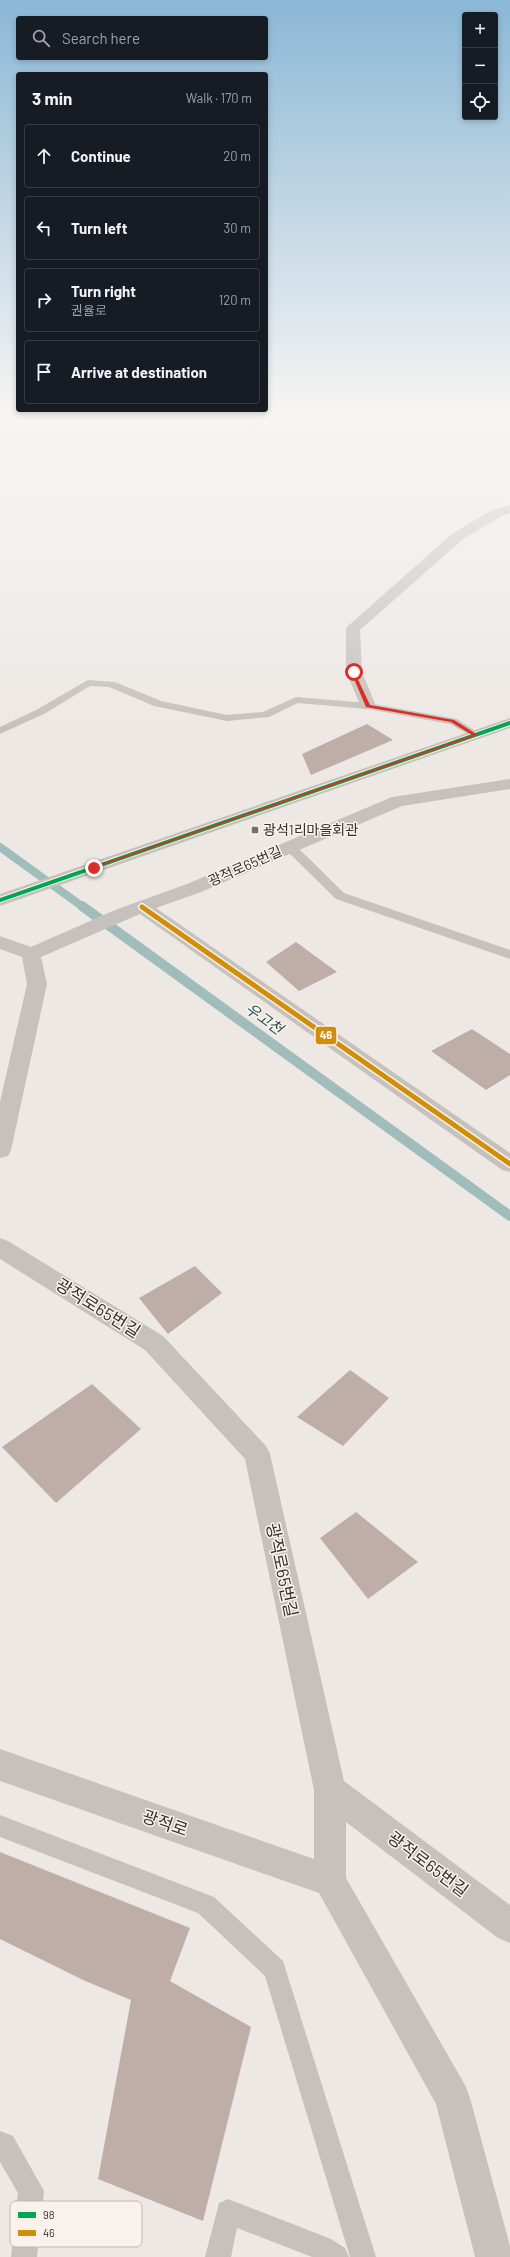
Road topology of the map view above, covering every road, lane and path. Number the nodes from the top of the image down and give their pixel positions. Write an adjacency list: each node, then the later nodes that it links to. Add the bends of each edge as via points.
1 (488, 518): 2 (street, via 458,536 353,629 354,672)
2 (368, 706): 4 (lane, via 296,700 265,715 227,718 158,704 111,684 88,683 40,712); 5 (lane, via 453,721)
3 (510, 723): 5 (street)
4 (0, 731)
5 (475, 735): 8 (street)
6 (510, 784): 7 (street, 광적로65번길, via 398,801)
7 (289, 846): 9 (street, 광적로65번길, via 194,888); 12 (lane, via 340,896)
8 (0, 900)
9 (142, 907): 11 (street, 광적로65번길); 14 (street)
10 (0, 942): 11 (street)
11 (31, 954): 13 (street, via 37,984)
12 (510, 955)
13 (0, 1150)
14 (510, 1164)
15 (0, 1247): 17 (street, 광적로65번길, via 154,1343 257,1454)
16 (0, 1764): 19 (street, 광적로)
17 (330, 1790): 19 (street); 20 (street, 광적로65번길)
18 (0, 1826): 27 (lane, via 206,1905 275,1969)
19 (330, 1881): 28 (street, via 452,2098)
20 (510, 1926)
21 (0, 2143): 22 (lane, via 4,2144 31,2191)
22 (30, 2201)
23 (25, 2247): 24 (lane)
24 (24, 2257)
25 (218, 2257): 26 (lane, via 228,2212 322,2248)
26 (336, 2257)
27 (364, 2257)
28 (494, 2257)

